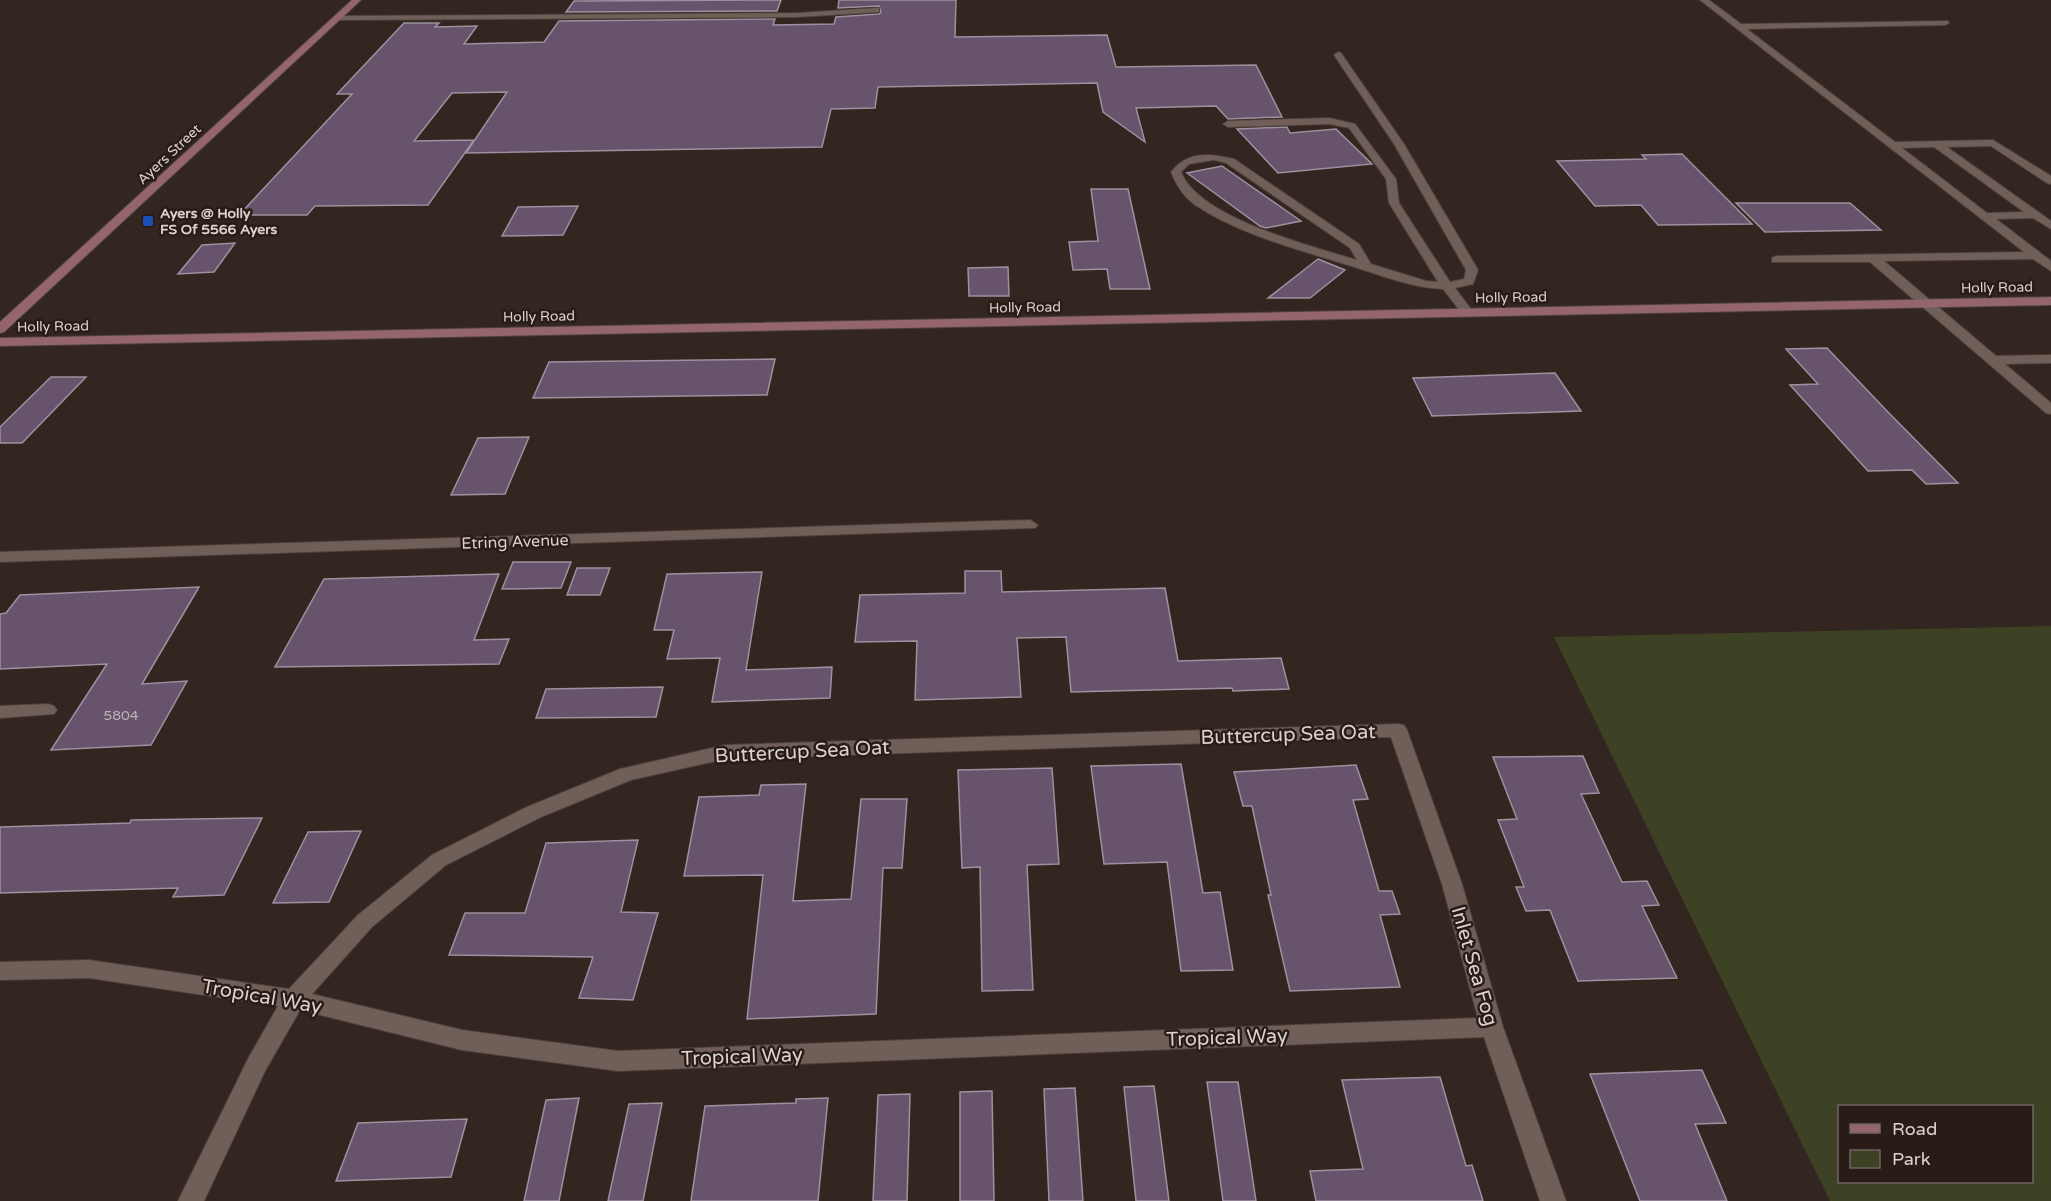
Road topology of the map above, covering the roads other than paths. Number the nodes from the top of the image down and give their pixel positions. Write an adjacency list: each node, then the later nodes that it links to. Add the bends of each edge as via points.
1 (357, 0): 4 (main road, Ayers Street)
2 (1704, 0): 6 (street)
3 (876, 10): 4 (street, via 798,15)
4 (338, 18): 25 (main road, Ayers Street)
5 (1945, 23): 6 (street)
6 (1738, 27): 10 (street)
7 (1338, 56): 21 (street, via 1399,144 1472,270 1469,281)
8 (1228, 124): 21 (street, via 1329,121 1352,126 1391,179 1394,204)
9 (1936, 144): 10 (street); 11 (street, via 1993,143); 12 (street)
10 (1892, 145): 14 (street)
11 (2051, 181)
12 (2036, 215): 13 (street); 14 (street); 15 (street)
13 (2051, 215)
14 (1984, 216): 16 (street)
15 (2051, 226)
16 (2036, 255): 17 (street); 20 (street)
17 (1873, 258): 18 (street); 23 (street)
18 (1776, 260)
19 (1365, 265): 19 (street, via 1228,219 1197,201 1181,185 1176,172 1186,160 1214,157 1230,161 1355,246); 21 (street, via 1425,285)
20 (2051, 267)
21 (1447, 286): 24 (street)
22 (2051, 301): 23 (main road, Holly Road)
23 (1929, 304): 24 (main road, Holly Road); 28 (street)
24 (1468, 313): 26 (main road, Holly Road)
25 (0, 329)
26 (0, 342)
27 (2051, 359): 28 (street)
28 (1995, 360): 29 (street)
29 (2051, 410)
30 (1030, 525): 31 (street, Etring Avenue)
31 (0, 557)
32 (48, 710): 33 (street)
33 (0, 712)
34 (1398, 730): 36 (street, Buttercup Sea Oat, via 724,752 627,774 534,812 439,860 365,921); 37 (street, Inlet Sea Fog, via 1452,884)
35 (0, 971): 36 (street, Tropical Way, via 89,969)
36 (294, 999): 37 (street, Tropical Way, via 462,1040 618,1061); 38 (street, Buttercup Sea Oat, via 257,1064)
37 (1491, 1027): 39 (street, Inlet Sea Fog)
38 (191, 1201)
39 (1553, 1201)

